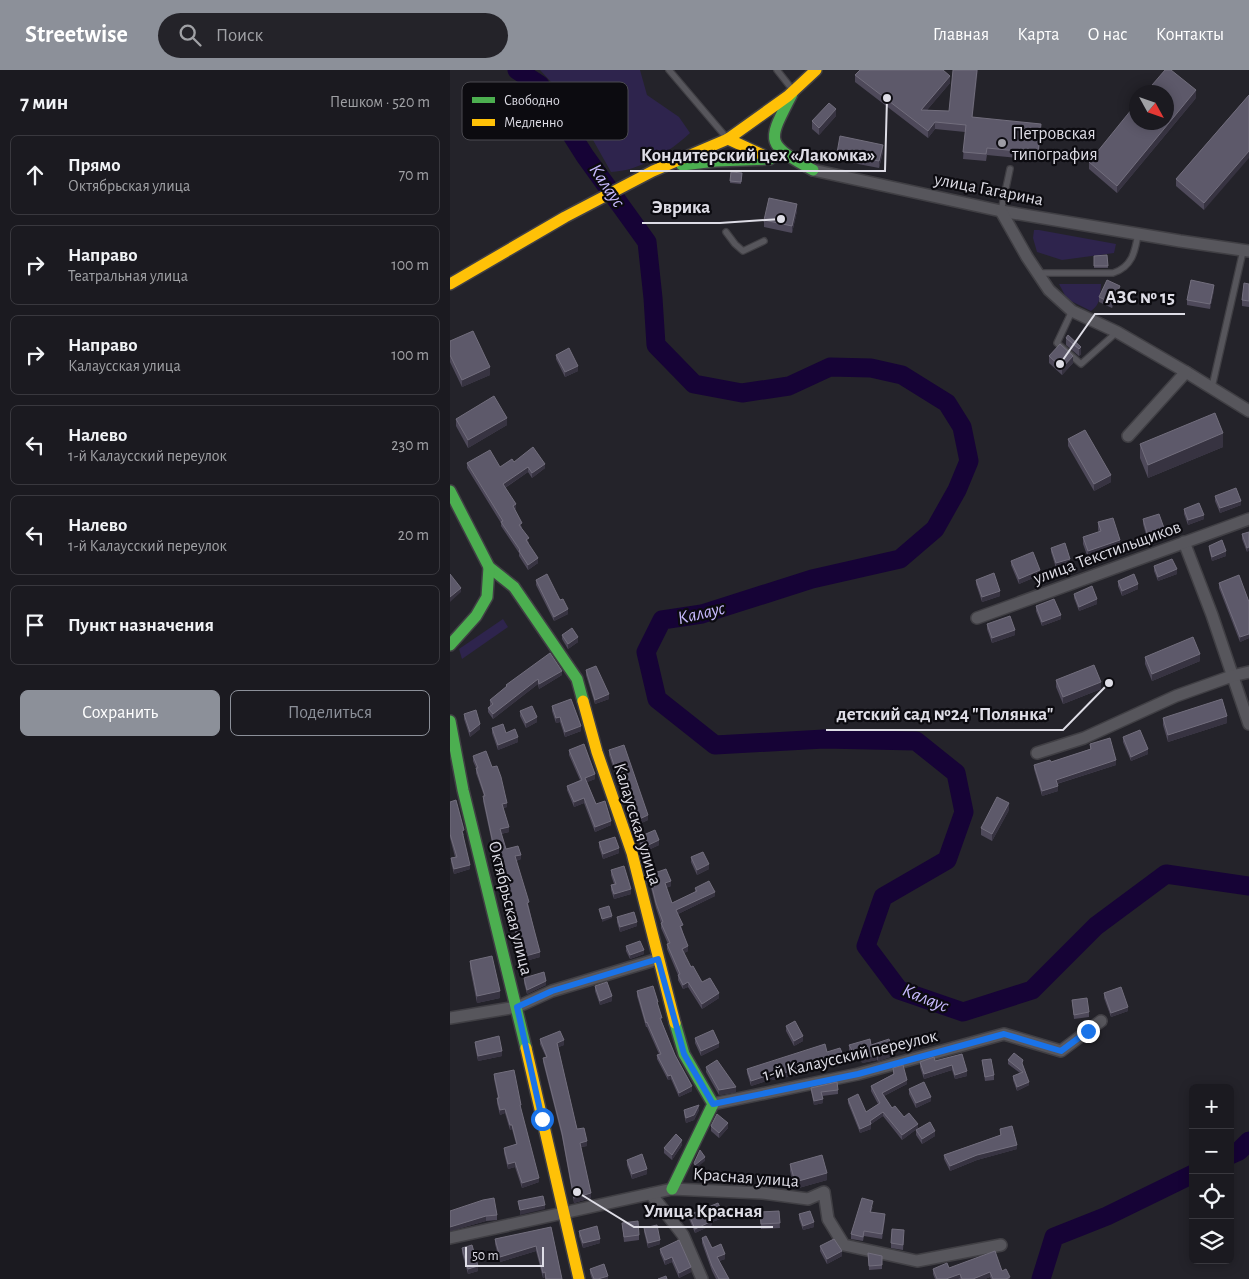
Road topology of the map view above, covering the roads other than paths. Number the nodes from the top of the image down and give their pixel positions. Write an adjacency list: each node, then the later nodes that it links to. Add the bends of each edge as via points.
1 (669, 70): 5 (lane)
2 (777, 70): 4 (lane)
3 (816, 70): 4 (main road)
4 (794, 91): 5 (main road); 8 (main road, via 773,131 776,145 788,157)
5 (728, 139): 6 (main road, улица Гагарина); 9 (main road)
6 (770, 159): 8 (main road, улица Гагарина); 9 (main road, via 695,162)
7 (1010, 168): 10 (lane)
8 (813, 170): 10 (street, улица Гагарина)
9 (653, 171): 11 (main road)
10 (1001, 211): 13 (street, улица Гагарина); 16 (street)
11 (565, 217): 17 (main road); 18 (main road)
12 (726, 232): 14 (lane, via 743,251)
13 (1138, 234): 15 (street, улица Гагарина); 16 (lane, via 1131,261 1122,270 1113,273)
14 (764, 242)
15 (1246, 251): 22 (lane)
16 (1037, 272): 19 (street, via 1049,290)
17 (450, 284)
18 (450, 290)
19 (1072, 311): 20 (street); 20 (lane, via 1057,344 1081,364)
20 (1117, 332): 21 (street)
21 (1186, 372): 22 (street); 24 (street)
22 (1212, 388): 23 (street)
23 (1249, 411)
24 (1128, 436)
25 (450, 492): 28 (main road, Калаусская улица)
26 (1249, 519): 27 (street, улица Текстильщиков)
27 (1184, 542): 29 (street, улица Текстильщиков); 32 (street)
28 (489, 567): 30 (main road, via 487,598); 36 (main road, Калаусская улица, via 514,587 577,679 597,752 632,853)
29 (977, 618)
30 (450, 645)
31 (1249, 672): 32 (street)
32 (1232, 676): 34 (street); 35 (street, via 1150,706 1084,738)
33 (450, 721): 37 (main road, Октябрьская улица)
34 (1249, 724)
35 (1037, 753)
36 (658, 959): 37 (street, via 552,991); 40 (main road, Калаусская улица, via 684,1054)
37 (517, 1007): 38 (street); 43 (main road, Октябрьская улица)
38 (450, 1018)
39 (1101, 1021): 40 (street, 1-й Калаусский переулок, via 1061,1051 1004,1034 858,1074)
40 (713, 1104): 41 (main road)
41 (672, 1189): 42 (street, Красная улица); 45 (street, Красная улица, via 762,1193 808,1199 824,1192 828,1219 844,1245 917,1261)
42 (651, 1194): 43 (street, Красная улица); 47 (street, via 683,1235)
43 (563, 1213): 44 (street, Красная улица); 46 (main road, Октябрьская улица)
44 (450, 1238)
45 (1001, 1245)
46 (579, 1279)
47 (702, 1279)

